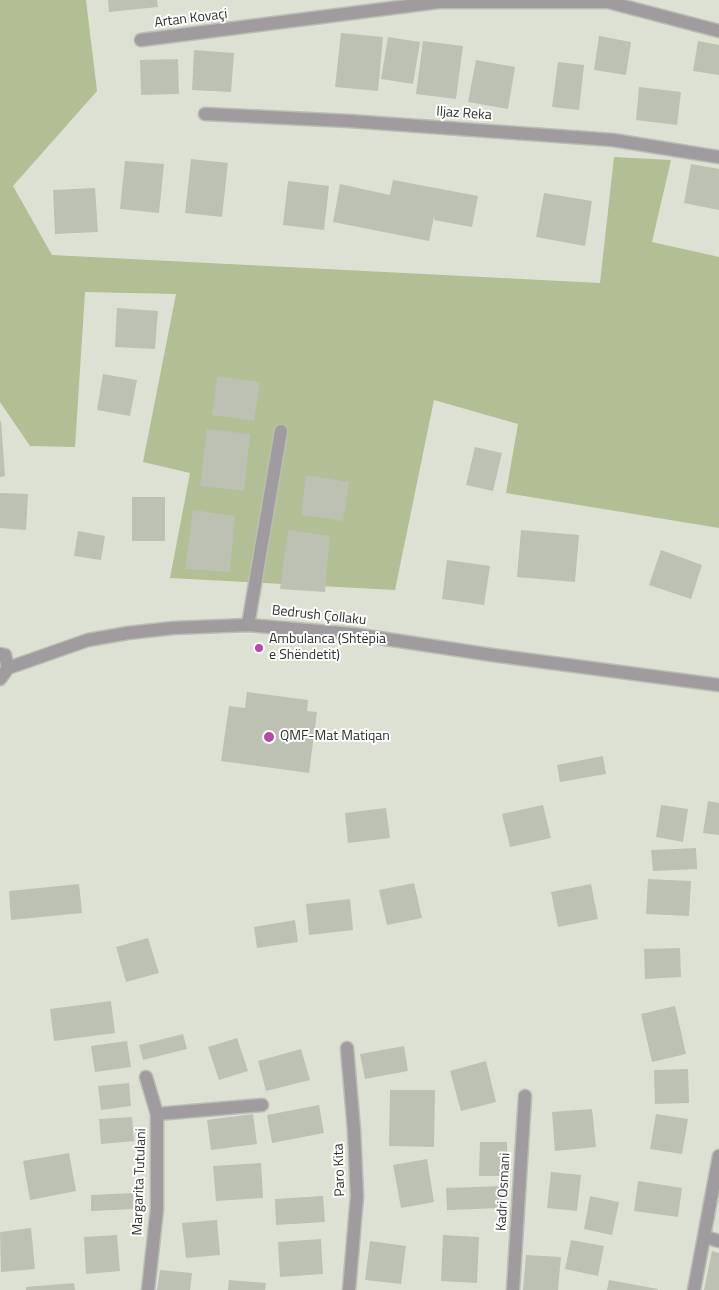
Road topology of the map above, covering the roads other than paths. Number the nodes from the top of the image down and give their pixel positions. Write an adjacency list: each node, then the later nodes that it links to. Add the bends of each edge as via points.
1 (719, 31): 2 (street, Artan Kovaçi, via 608,2 440,2)
2 (141, 40)
3 (205, 114): 4 (street, Iljaz Reka, via 613,140)
4 (719, 157)
5 (282, 431): 6 (street)
6 (248, 625): 8 (street, Bedrush Çollaku, via 173,628 88,640); 10 (street, Bedrush Çollaku, via 353,634)
7 (0, 654): 8 (street, via 5,655)
8 (8, 668): 9 (street)
9 (0, 679)
10 (719, 685)
11 (347, 1048): 20 (street, Paro Kita, via 357,1196)
12 (146, 1076): 15 (street, Margarita Tutulani)
13 (524, 1096): 21 (street, Kadri Osmani)
14 (262, 1105): 15 (street)
15 (157, 1114): 19 (street, Margarita Tutulani, via 157,1209)
16 (719, 1156): 17 (street)
17 (705, 1238): 18 (street); 22 (street)
18 (719, 1241)
19 (148, 1290)
20 (349, 1290)
21 (513, 1290)
22 (694, 1290)

